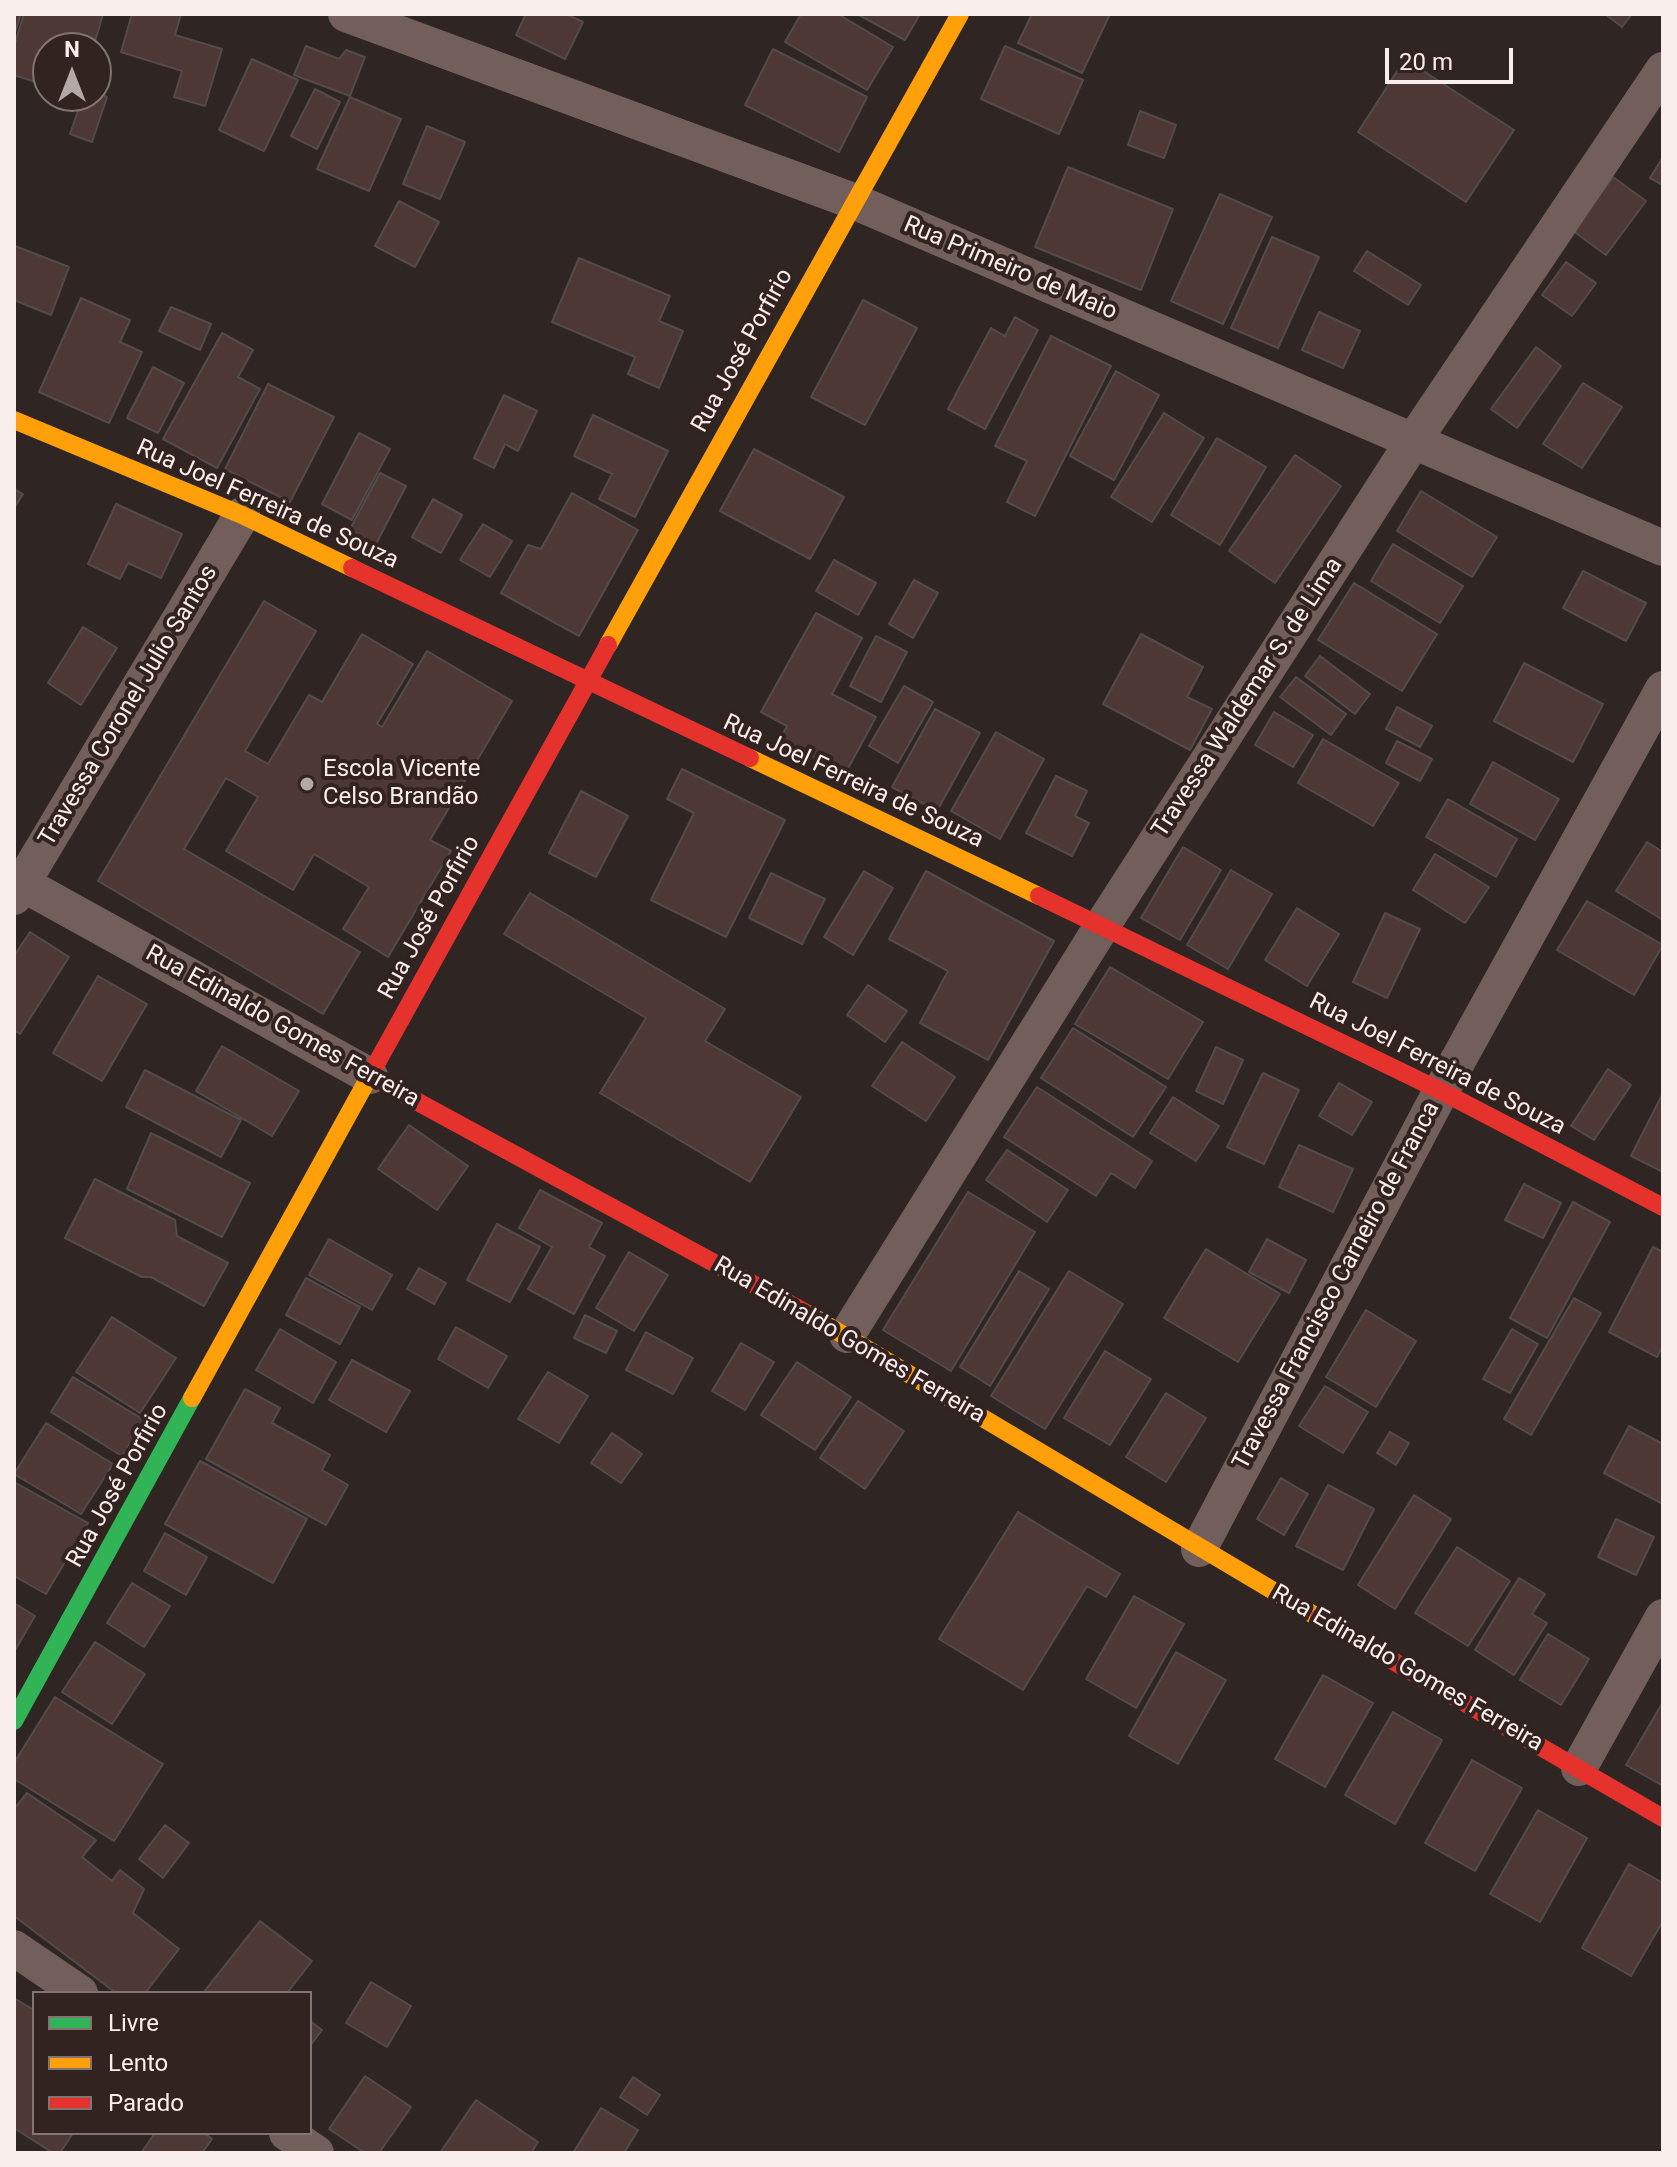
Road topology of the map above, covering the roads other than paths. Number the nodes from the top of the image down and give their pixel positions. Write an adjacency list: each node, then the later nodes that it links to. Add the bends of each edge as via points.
1 (346, 14): 4 (street, Rua Primeiro de Maio)
2 (960, 14): 4 (street, Rua José Porfirio)
3 (1663, 70): 6 (street, Travessa Waldemar S. de Lima)
4 (853, 201): 6 (street, Rua Primeiro de Maio); 9 (street, Rua José Porfirio)
5 (14, 420): 7 (street, Rua Joel Ferreira de Souza)
6 (1412, 443): 8 (street, Rua Primeiro de Maio); 12 (street, Travessa Waldemar S. de Lima)
7 (242, 515): 9 (street, Rua Joel Ferreira de Souza); 11 (street, Travessa Coronel Julio Santos)
8 (1663, 548)
9 (588, 683): 12 (street, Rua Joel Ferreira de Souza); 13 (street, Rua José Porfirio)
10 (1663, 689): 14 (street, Travessa Francisco Carneiro de Franca)
11 (18, 890): 13 (street, Rua Edinaldo Gomes Ferreira)
12 (1102, 926): 14 (street, Rua Joel Ferreira de Souza); 16 (street, Travessa Waldemar S. de Lima)
13 (370, 1076): 16 (street, Rua Edinaldo Gomes Ferreira); 19 (street, Rua José Porfirio)
14 (1441, 1091): 15 (street, Rua Joel Ferreira de Souza); 17 (street, Travessa Francisco Carneiro de Franca)
15 (1663, 1207)
16 (847, 1335): 17 (street, Rua Edinaldo Gomes Ferreira)
17 (1199, 1549): 20 (street, Rua Edinaldo Gomes Ferreira)
18 (1663, 1617): 20 (street)
19 (14, 1721)
20 (1579, 1768): 21 (street, Rua Edinaldo Gomes Ferreira)
21 (1663, 1818)
22 (14, 1948): 23 (street)
23 (77, 1991)
24 (290, 2135): 25 (street)
25 (316, 2153)

